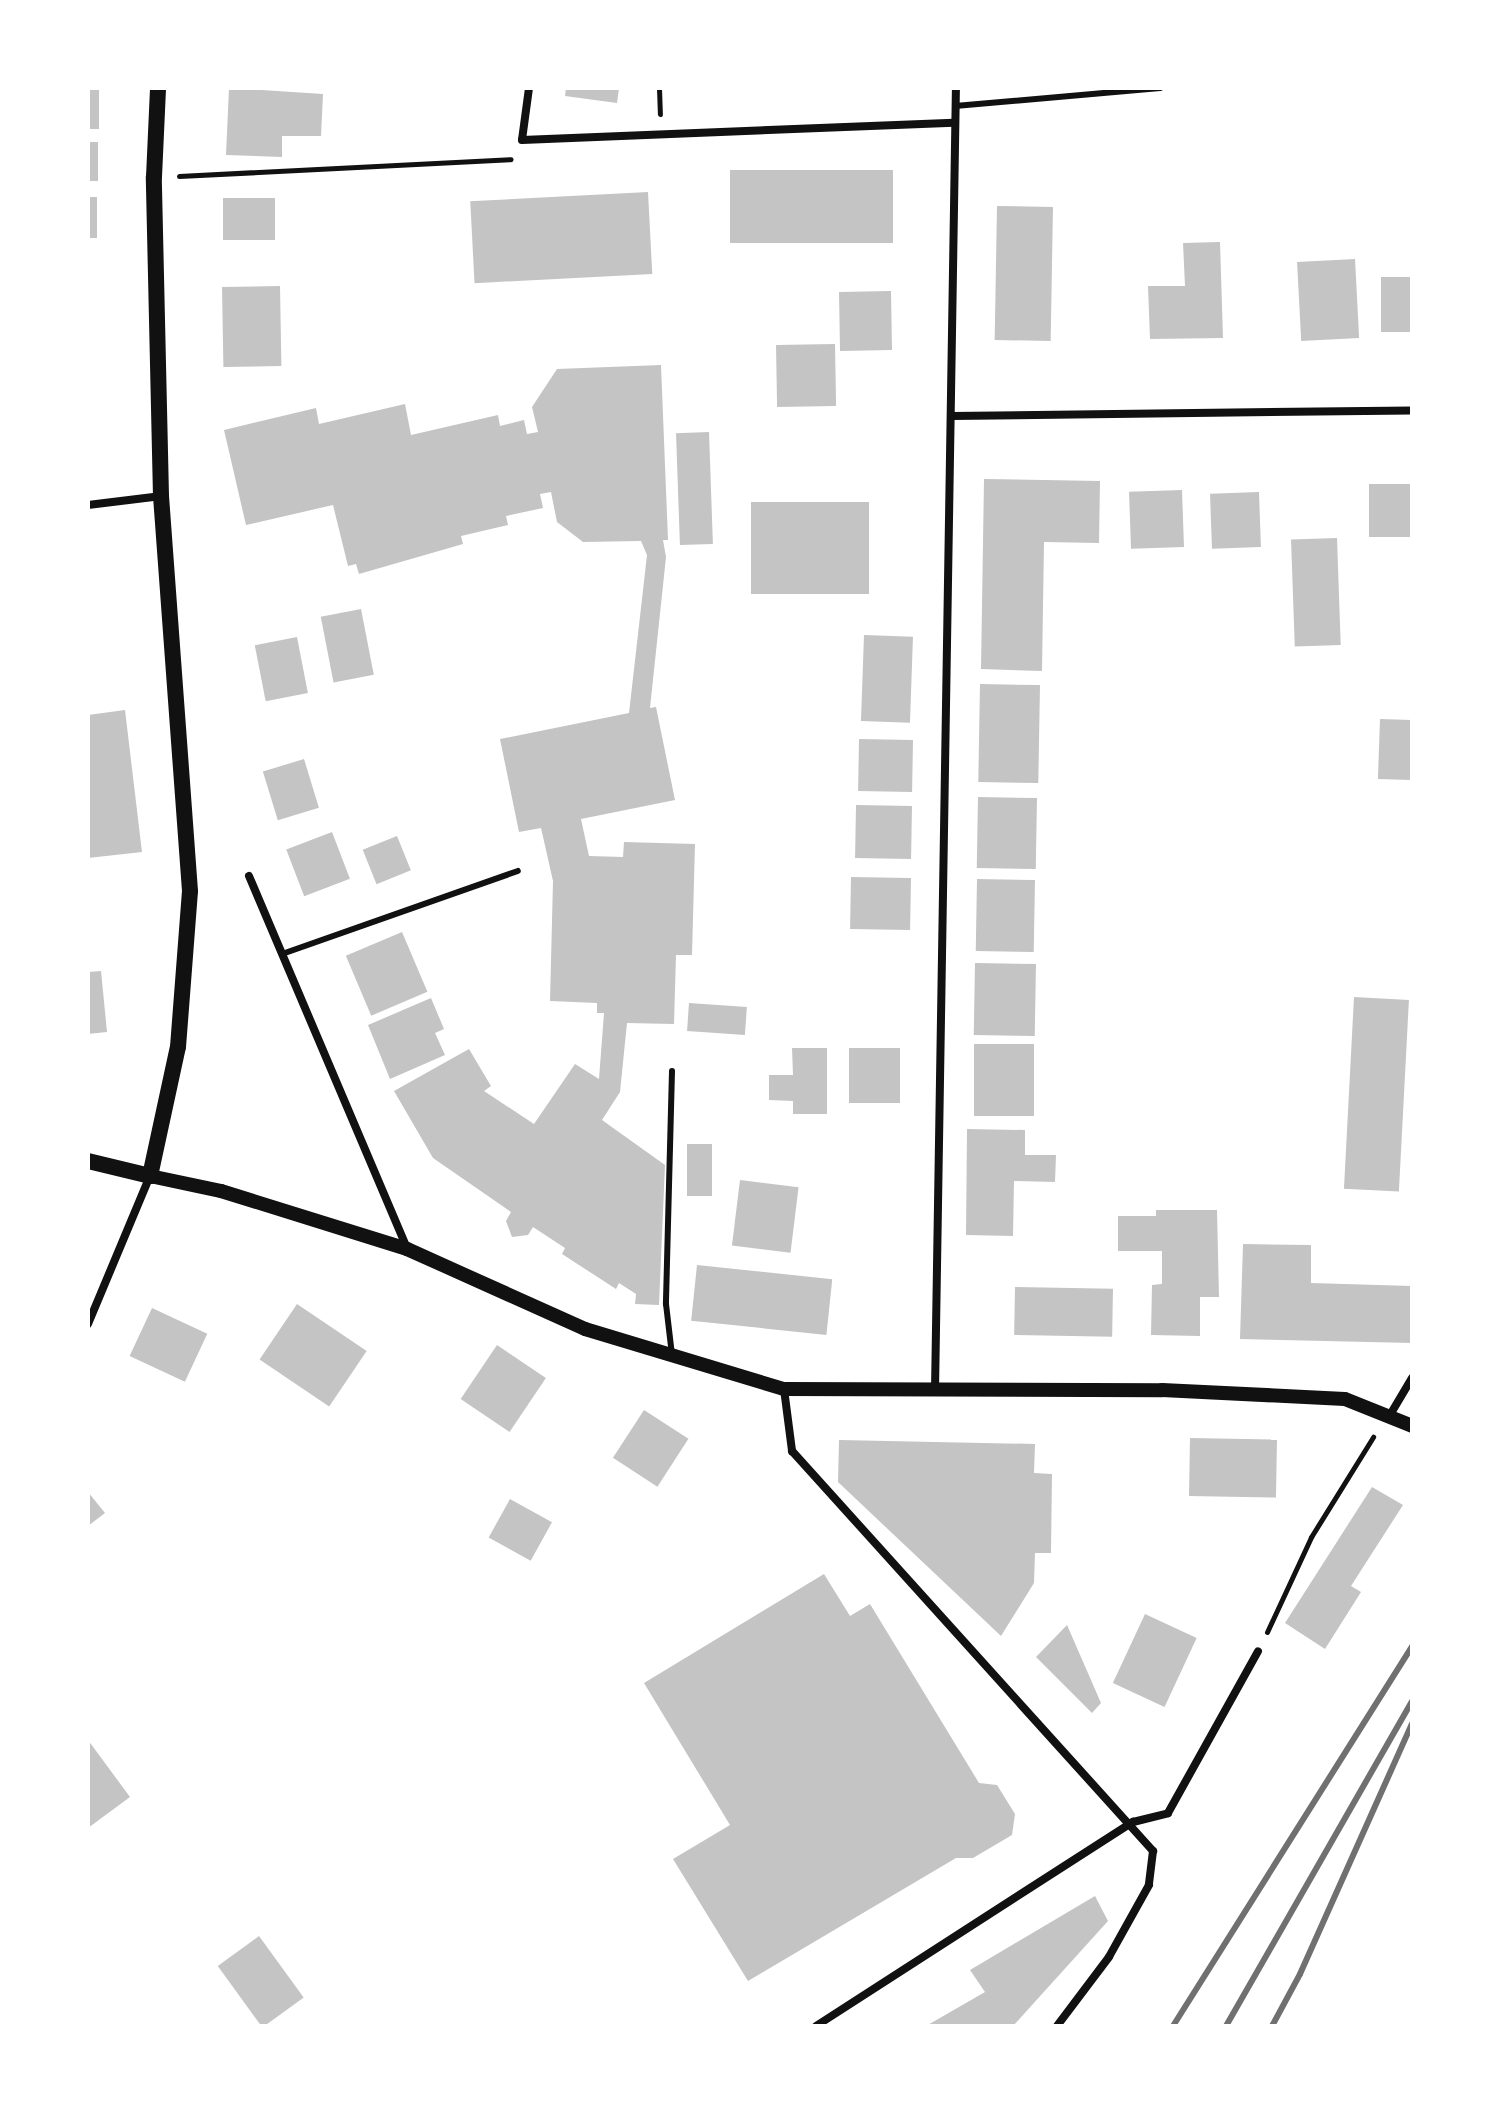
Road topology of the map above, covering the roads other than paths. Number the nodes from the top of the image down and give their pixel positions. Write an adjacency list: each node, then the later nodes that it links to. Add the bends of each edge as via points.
1 (158, 88): 9 (main road, via 154,177)
2 (529, 88): 6 (street, via 522,140)
3 (956, 88): 5 (street)
4 (1160, 88): 5 (lane)
5 (955, 106): 6 (street)
6 (954, 123): 8 (street)
7 (1412, 410): 8 (street)
8 (952, 416): 22 (street)
9 (161, 496): 10 (street); 16 (main road, via 190,891 178,1047)
10 (88, 505)
11 (518, 871): 13 (lane)
12 (249, 876): 13 (street)
13 (282, 954): 17 (street)
14 (672, 1071): 19 (lane, via 666,1304)
15 (88, 1161): 16 (main road)
16 (150, 1176): 17 (street, via 221,1191); 18 (street)
17 (407, 1249): 19 (street, via 585,1329)
18 (88, 1324)
19 (672, 1355): 21 (street)
20 (1412, 1378): 23 (street)
21 (784, 1389): 22 (street); 26 (street, via 792,1451)
22 (935, 1393): 23 (street, via 1162,1390 1330,1398)
23 (1390, 1415): 24 (street)
24 (1412, 1426)
25 (1258, 1651): 26 (street, via 1168,1813)
26 (1133, 1822): 27 (street); 28 (street, via 1153,1851 1149,1885 1109,1957)
27 (816, 2026)
28 (1057, 2026)

